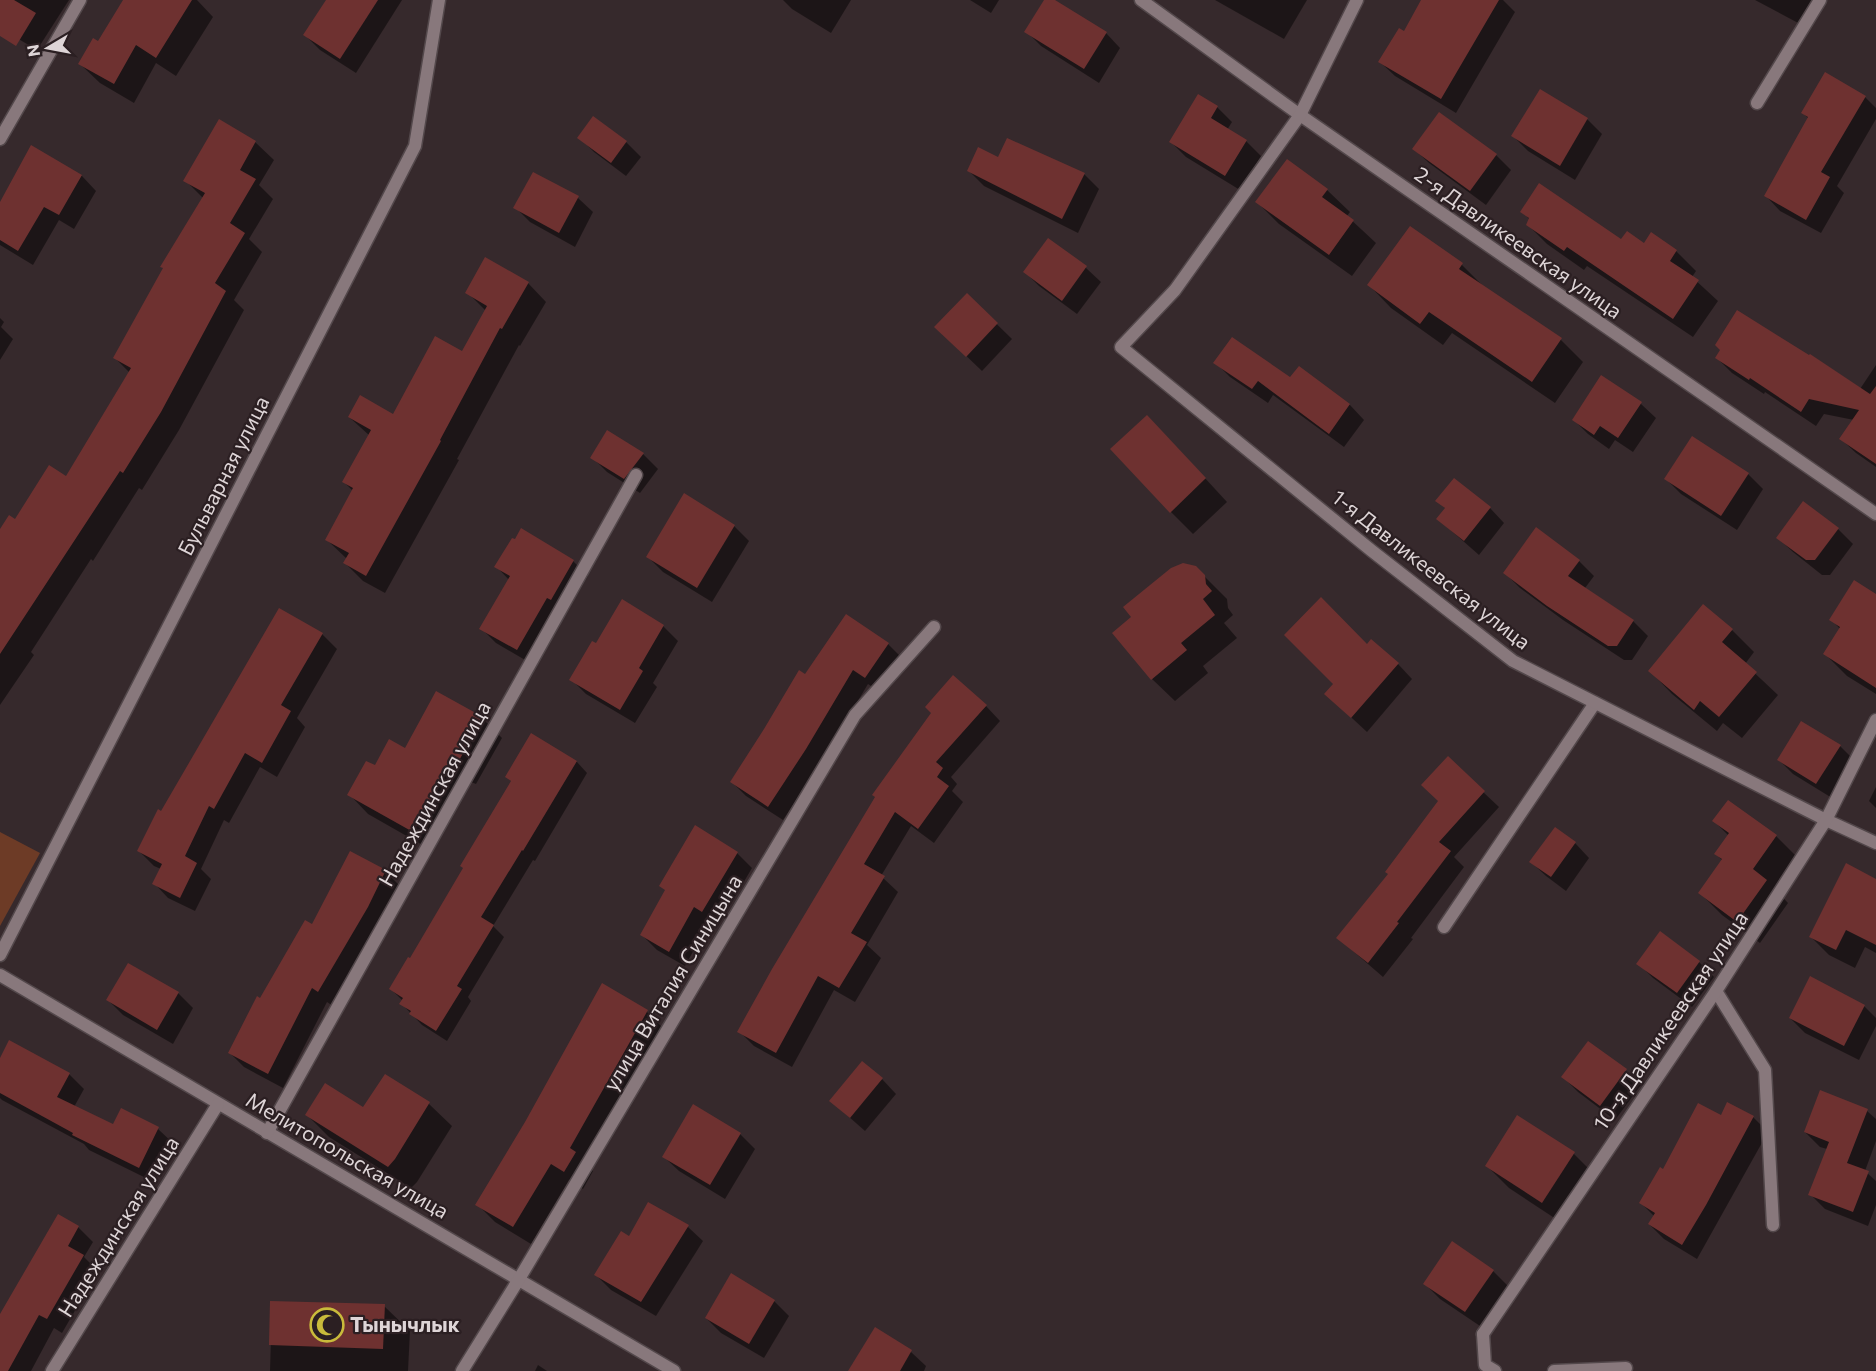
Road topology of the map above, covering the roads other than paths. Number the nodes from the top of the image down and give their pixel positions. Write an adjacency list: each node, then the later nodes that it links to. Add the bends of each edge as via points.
1 (80, 0): 8 (street)
2 (439, 0): 17 (street, Бульварная улица, via 415,146)
3 (1141, 0): 7 (street, 2-я Давликеевская улица)
4 (1357, 0): 7 (street)
5 (1820, 0): 6 (street)
6 (1757, 103)
7 (1300, 115): 10 (street, 2-я Давликеевская улица); 12 (street, 1-я Давликеевская улица, via 1175,290 1121,347 1513,661)
8 (0, 139)
9 (636, 475): 21 (street, Надеждинская улица)
10 (1876, 514)
11 (934, 627): 23 (street, улица Виталия Синицына, via 855,715)
12 (1595, 703): 14 (street, 1-я Давликеевская улица); 16 (street)
13 (1876, 720): 14 (street, 10-я Давликеевская улица)
14 (1826, 820): 15 (street, 1-я Давликеевская улица); 19 (street, 10-я Давликеевская улица)
15 (1876, 843)
16 (1444, 927)
17 (0, 955)
18 (0, 975): 20 (street, Мелитопольская улица)
19 (1716, 991): 22 (street, via 1765,1070); 28 (street, 10-я Давликеевская улица, via 1484,1334 1485,1365)
20 (218, 1104): 21 (street, Мелитопольская улица); 25 (street, Надеждинская улица)
21 (267, 1133): 23 (street, Мелитопольская улица)
22 (1773, 1225)
23 (519, 1279): 26 (street, улица Виталия Синицына); 27 (street, Мелитопольская улица)
24 (1626, 1368): 29 (street)
25 (52, 1371)
26 (462, 1371)
27 (674, 1371)
28 (1495, 1371)
29 (1554, 1371)

